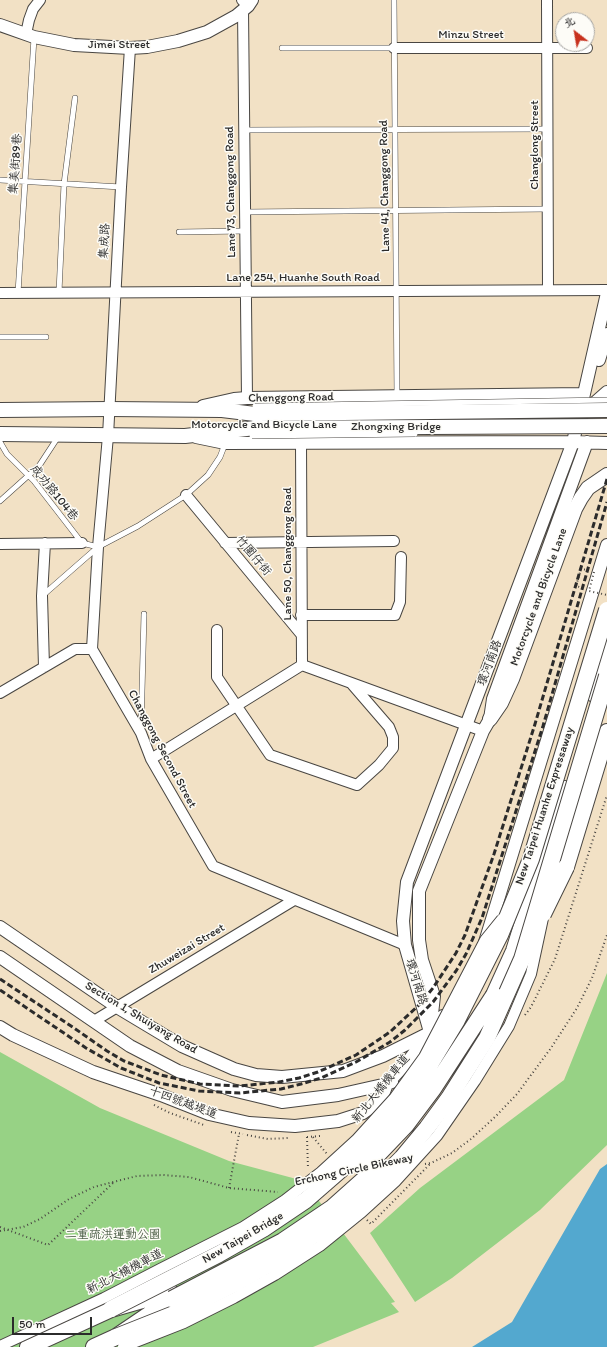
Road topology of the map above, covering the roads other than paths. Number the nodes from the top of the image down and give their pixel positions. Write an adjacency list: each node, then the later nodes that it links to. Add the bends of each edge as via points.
1 (40, 0): 6 (street, via 29,20)
2 (394, 0): 9 (lane, Lane 41, Changgong Road)
3 (547, 0): 10 (street, Changlong Street)
4 (246, 4): 7 (street, Jimei Street, via 226,22 207,32 178,41); 14 (street, Lane 73, Changgong Road)
5 (0, 25): 6 (street, Jimei Street)
6 (30, 35): 7 (street, Jimei Street, via 74,45); 17 (lane, 集美街89巷)
7 (130, 48): 19 (street, 集成路)
8 (282, 48): 9 (lane)
9 (394, 48): 10 (street, Minzu Street); 15 (lane, Lane 41, Changgong Road)
10 (548, 48): 11 (street, Minzu Street); 13 (street, Changlong Street)
11 (555, 48)
12 (75, 98): 18 (lane)
13 (548, 129): 15 (lane); 20 (street, Changlong Street)
14 (244, 130): 15 (lane); 22 (street, Lane 73, Changgong Road)
15 (394, 130): 21 (lane, Lane 41, Changgong Road)
16 (0, 180): 17 (lane)
17 (25, 181): 18 (lane); 31 (lane, 集美街89巷)
18 (64, 184): 19 (lane); 29 (lane)
19 (121, 187): 32 (street, 集成路)
20 (548, 209): 21 (lane); 25 (street, Changlong Street)
21 (395, 211): 22 (lane); 28 (lane, Lane 41, Changgong Road)
22 (245, 212): 23 (street, Lane 73, Changgong Road)
23 (245, 231): 24 (lane); 27 (street, Lane 73, Changgong Road)
24 (179, 232)
25 (548, 290): 26 (street, Lane 254, Huanhe South Road); 28 (street, Lane 254, Huanhe South Road)
26 (607, 290)
27 (245, 291): 28 (street, Lane 254, Huanhe South Road); 32 (street, Lane 254, Huanhe South Road); 45 (street, Lane 73, Changgong Road)
28 (396, 291): 39 (lane, Lane 41, Changgong Road)
29 (59, 292): 31 (street, Lane 254, Huanhe South Road); 32 (street, Lane 254, Huanhe South Road)
30 (0, 293): 31 (street, Lane 254, Huanhe South Road)
31 (18, 293)
32 (115, 293): 41 (street, 集成路)
33 (607, 293): 38 (street, 環河南路)
34 (607, 334): 46 (street)
35 (0, 337): 36 (lane)
36 (46, 337)
37 (607, 392): 46 (street)
38 (583, 394): 39 (street, Chenggong Road); 46 (street); 53 (street, 環河南路)
39 (397, 396): 45 (street, Chenggong Road)
40 (607, 400): 45 (lane, Motorcycle and Bicycle Lane, bridge)
41 (109, 409): 42 (main road, Chenggong Road); 43 (main road, Chenggong Road); 51 (street, 集成路)
42 (0, 410)
43 (190, 410): 45 (main road, Zhongxing Bridge, via 222,410); 45 (street, Chenggong Road, via 234,399)
44 (607, 410): 45 (main road, Zhongxing Bridge, bridge)
45 (253, 416): 47 (main road, Zhongxing Bridge, bridge); 49 (lane, Motorcycle and Bicycle Lane, bridge); 52 (main road, Zhongxing Bridge)
46 (580, 416): 54 (street)
47 (607, 426)
48 (0, 434): 50 (main road)
49 (418, 434)
50 (60, 435): 51 (main road); 59 (lane, via 39,466)
51 (108, 436): 52 (main road); 72 (street)
52 (185, 436): 56 (street)
53 (570, 437): 54 (street); 57 (street); 94 (street, 環河南路)
54 (585, 438): 58 (street); 92 (street, 環河南路, via 493,699)
55 (0, 442): 59 (lane, 成功路104巷, via 7,454)
56 (225, 443): 57 (street); 63 (lane, via 220,457 208,475)
57 (301, 443): 66 (street, Lane 50, Changgong Road)
58 (607, 443)
59 (28, 476): 64 (lane); 68 (lane, 成功路104巷)
60 (607, 476): 92 (main road, via 588,488 575,509 512,679)
61 (607, 482): 62 (lane)
62 (597, 488)
63 (186, 495): 69 (street, 竹圍仔街); 72 (lane, via 138,526)
64 (0, 501)
65 (394, 541): 66 (street)
66 (301, 542): 69 (street); 78 (street, Lane 50, Changgong Road)
67 (45, 543): 68 (street); 70 (street); 75 (street)
68 (82, 543): 72 (lane)
69 (225, 543): 81 (street, 竹圍仔街)
70 (0, 544)
71 (607, 545): 108 (street, via 472,981)
72 (98, 547): 75 (lane); 82 (street)
73 (566, 552): 79 (lane, Motorcycle and Bicycle Lane)
74 (401, 557): 78 (street, via 400,602 395,615)
75 (42, 596): 85 (street)
76 (607, 610): 83 (street, 新北大橋機車道); 109 (highway, New Taipei Huanhe Expressaway, bridge, via 531,859 500,934 458,1020)
77 (144, 614): 96 (lane)
78 (301, 615): 81 (street, Lane 50, Changgong Road)
79 (541, 618)
80 (217, 630): 90 (street, via 217,677)
81 (301, 634): 84 (street, Lane 50, Changgong Road)
82 (92, 649): 85 (street, via 75,649); 96 (street, Changgong Second Street)
83 (601, 654): 104 (highway, via 528,912); 113 (street, 新北大橋機車道, bridge, via 517,900 485,940 424,1057 395,1097 356,1140 320,1172 285,1200 243,1227 104,1298)
84 (302, 665): 87 (street); 90 (street)
85 (44, 667): 89 (street)
86 (607, 676): 103 (highway, New Taipei Huanhe Expressaway, bridge)
87 (351, 683): 90 (street, via 389,727 393,737 393,748 357,785 270,755); 94 (street)
88 (607, 687): 112 (street, bridge, via 544,911 531,974 509,1026 437,1136 396,1181 320,1246 275,1275 184,1323)
89 (0, 694)
90 (236, 706): 98 (street)
91 (506, 708): 92 (lane)
92 (490, 719): 95 (street, 環河南路)
93 (607, 720): 110 (street, via 562,864 506,981 466,1034 415,1069)
94 (466, 725): 95 (street); 101 (street, 環河南路, via 407,882 403,921)
95 (483, 731): 108 (street, 環河南路, via 419,891 419,940 422,960 434,996)
96 (141, 732): 98 (street, Changgong Second Street)
97 (607, 732): 103 (highway, bridge, via 566,867)
98 (151, 759): 99 (street, Changgong Second Street, via 213,866)
99 (294, 900): 101 (street, Changgong Second Street); 105 (street, Zhuweizai Street)
100 (0, 927): 105 (street, Section 1, Shuiyang Road)
101 (404, 945): 108 (street, 環河南路)
102 (0, 957): 106 (street, Section 1, Shuiyang Road)
103 (522, 959): 112 (highway, New Taipei Huanhe Expressaway, bridge, via 488,1038 449,1098 402,1158 369,1190 329,1224 282,1258)
104 (494, 995): 111 (highway, bridge, via 433,1089 406,1125 371,1163 325,1202 280,1234 170,1292); 112 (highway, bridge, via 460,1066 413,1130 377,1168 332,1208 283,1241 172,1299)
105 (117, 1007): 106 (street, Zhuweizai Street); 108 (street, Section 1, Shuiyang Road, via 182,1046 234,1069 256,1075 282,1076 344,1070 383,1056)
106 (94, 1021): 110 (street, Section 1, Shuiyang Road, via 130,1046 178,1071 232,1090 282,1102 338,1095)
107 (0, 1027): 110 (street, 十四號越堤道, via 93,1072 209,1114 249,1123 295,1126 338,1121 363,1113 381,1100)
108 (430, 1032): 110 (street, 十四號越堤道)
109 (422, 1079): 111 (highway, New Taipei Bridge, bridge, via 375,1136 306,1200 220,1254)
110 (387, 1084)
111 (110, 1309): 114 (highway, New Taipei Bridge)
112 (120, 1342): 115 (highway)
113 (0, 1346)
114 (28, 1347)
115 (94, 1347)

